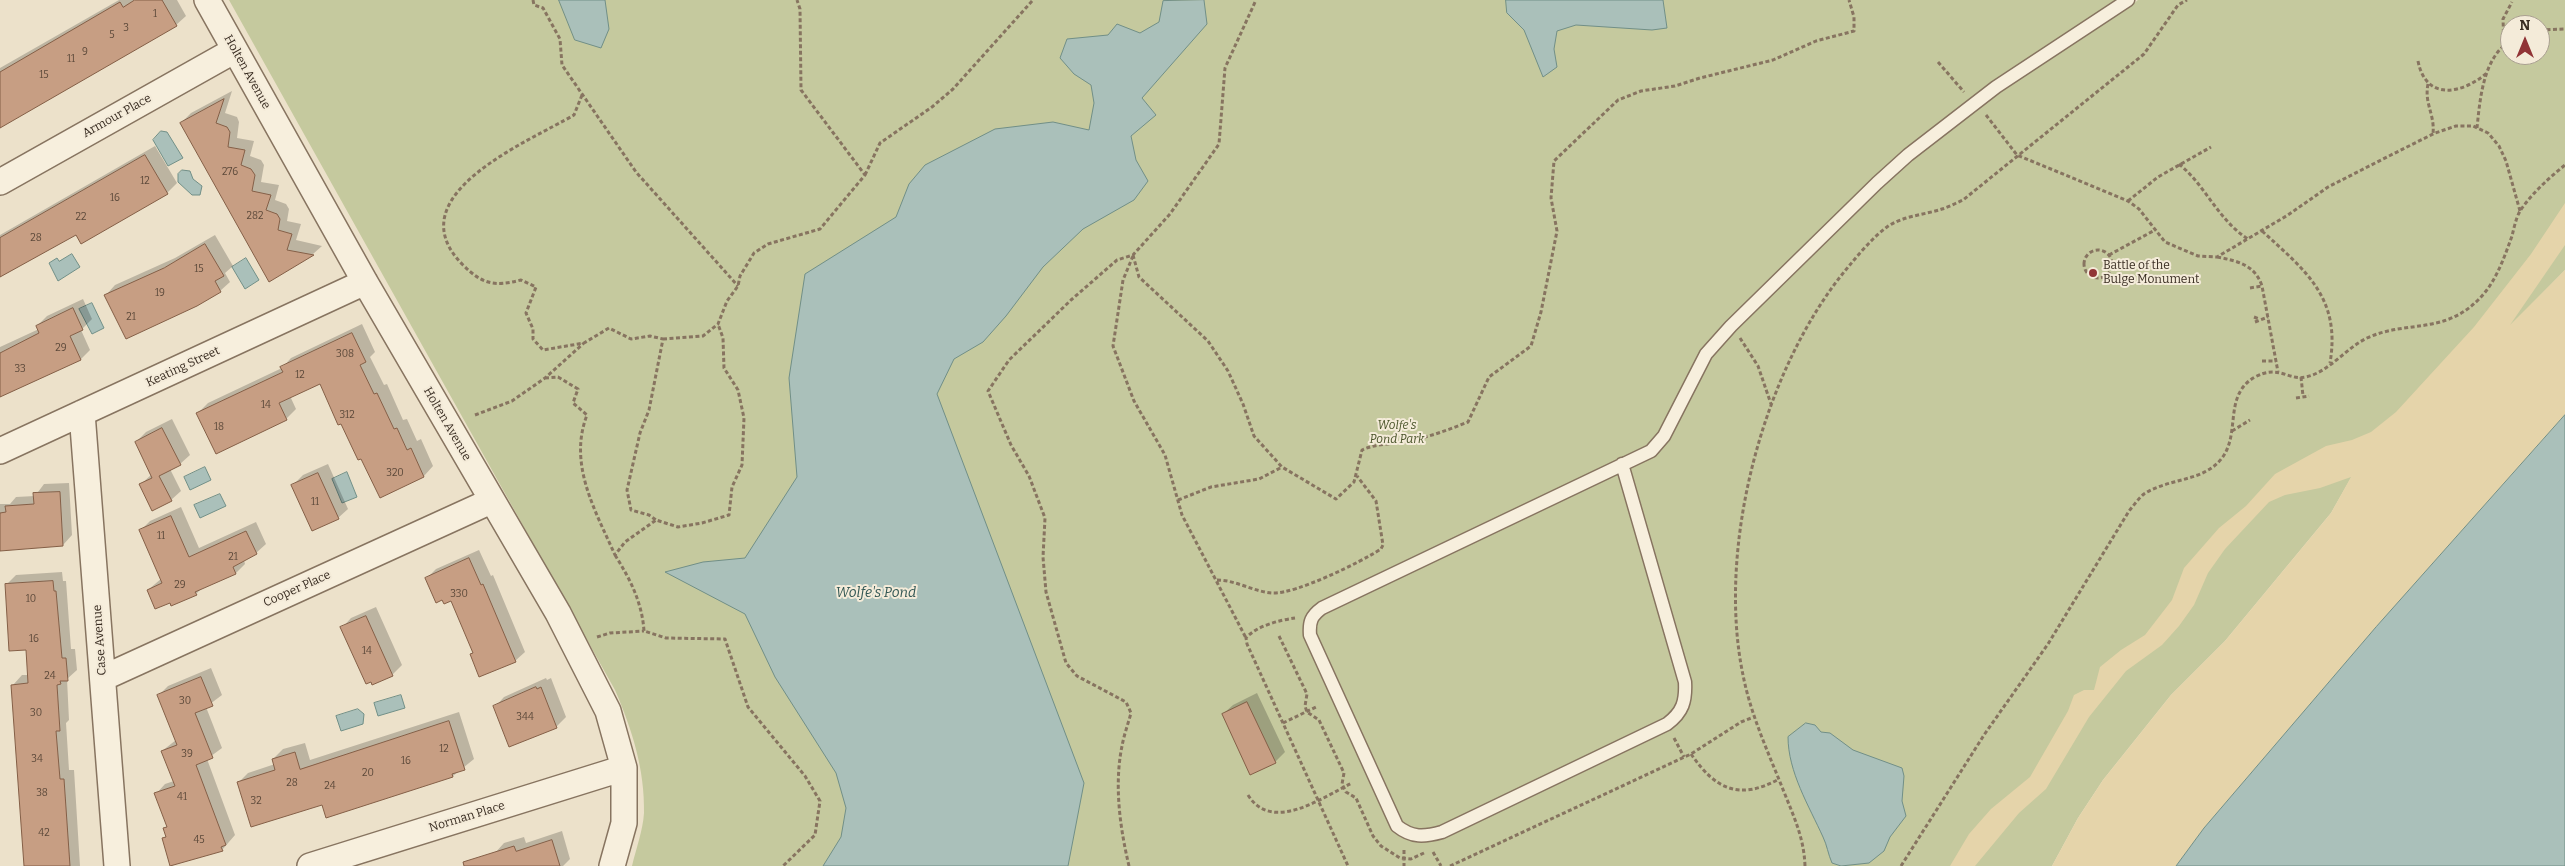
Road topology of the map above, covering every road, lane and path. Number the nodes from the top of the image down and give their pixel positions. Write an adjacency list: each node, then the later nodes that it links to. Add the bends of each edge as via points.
1 (207, 0): 14 (street, Holten Avenue)
2 (533, 0): 20 (path, via 534,4 544,8 560,39 562,65)
3 (797, 0): 28 (path, via 800,9 801,90)
4 (1033, 0): 28 (path, via 953,89 880,143)
5 (1256, 0): 35 (path, via 1225,68 1219,144 1170,214)
6 (1849, 0): 67 (path, via 1854,31 1816,41 1773,60 1675,86 1642,91 1618,100 1554,161 1551,198 1557,231 1531,346 1489,377 1468,422 1434,436 1376,444 1362,450)
7 (2128, 0): 21 (lane)
8 (2187, 0): 25 (path, via 2178,5 2144,54)
9 (2512, 2): 10 (path)
10 (2505, 15)
11 (2565, 29): 12 (path)
12 (2550, 30)
13 (2500, 49): 17 (path)
14 (235, 50): 29 (street, Armour Place); 38 (street, Holten Avenue)
15 (2418, 61): 18 (path, via 2421,75)
16 (1938, 62): 19 (path)
17 (2488, 71): 18 (path, via 2462,88 2434,88); 22 (path)
18 (2428, 84): 23 (path, via 2427,102 2434,114)
19 (1964, 93)
20 (582, 94): 39 (path, via 641,179); 49 (path, via 574,116 506,152 462,185 447,206 442,226 448,246 461,264 482,281 503,285 521,280 536,287 526,313 538,347 543,350)
21 (1975, 103): 25 (path); 65 (lane, via 1877,183 1731,326 1706,354 1664,436 1651,451)
22 (2477, 128): 23 (path, via 2456,126); 31 (path, via 2488,133 2499,146)
23 (2433, 134): 33 (path, via 2328,187)
24 (2211, 147): 26 (path)
25 (2016, 155): 30 (path); 59 (path, via 1963,200 1888,226 1860,254 1828,290)
26 (2179, 164): 30 (path, via 2158,176); 34 (path, via 2203,186 2214,206 2235,230)
27 (2565, 165): 31 (path, via 2546,180)
28 (865, 175): 39 (path, via 820,229 768,244 754,253 740,276)
29 (0, 182)
30 (2128, 201): 32 (path, via 2139,209)
31 (2520, 212): 52 (path, via 2502,267 2479,299 2452,319 2391,330 2367,338)
32 (2155, 230): 36 (path); 37 (path, via 2165,242 2181,251)
33 (2262, 232): 34 (path); 52 (path, via 2306,274 2328,308 2333,342)
34 (2248, 239): 37 (path)
35 (1133, 255): 66 (path, via 1139,277 1208,341 1228,371 1254,436); 68 (path, via 1123,280 1113,346 1134,400 1165,456); 98 (path, via 1117,260 1071,300 1009,360 988,391 1045,518 1043,557 1046,592 1066,662 1077,676 1126,702 1131,713 1122,747 1118,795)
36 (2109, 255): 36 (path, via 2098,250 2088,255 2087,272 2098,278 2109,273 2112,261)
37 (2217, 257): 40 (path, via 2247,265 2258,274)
38 (365, 282): 60 (street, Keating Street); 69 (street, Holten Avenue)
39 (738, 286): 46 (path, via 727,301)
40 (2262, 286): 41 (path); 43 (path)
41 (2250, 288)
42 (2254, 317): 44 (path)
43 (2268, 318): 44 (path); 51 (path)
44 (2259, 319): 45 (path)
45 (2255, 322)
46 (718, 324): 47 (path, via 703,336); 70 (path, via 723,338 724,368 738,390 744,418 742,465 732,486 728,515 678,527)
47 (663, 339): 49 (path, via 650,336 632,340 609,328); 70 (path, via 627,490 632,510)
48 (1743, 341): 59 (path, via 1758,366)
49 (584, 343): 55 (path)
50 (2262, 361): 51 (path)
51 (2276, 361): 53 (path)
52 (2330, 363): 54 (path, via 2315,374)
53 (2278, 372): 54 (path); 63 (path, via 2263,374 2247,382 2233,409)
54 (2301, 377): 56 (path)
55 (545, 378): 61 (path, via 512,401); 71 (path, via 558,377 578,389 573,404 586,415 580,432 580,466 589,497)
56 (2303, 396): 57 (path); 58 (path)
57 (2308, 396)
58 (2296, 398)
59 (1771, 405): 81 (path, via 1755,452 1735,574 1735,619 1743,674)
60 (82, 413): 64 (street, Keating Street); 78 (street, Case Avenue)
61 (475, 415)
62 (2250, 420): 63 (path)
63 (2232, 431): 104 (path, via 2218,463 2206,471 2143,495 2129,511 2048,644 1984,735)
64 (0, 451)
65 (1622, 464): 73 (lane); 73 (lane, via 1685,682 1683,707 1678,716 1667,724 1442,832 1430,836 1407,834 1397,826 1310,635)
66 (1282, 467): 67 (path, via 1336,499); 68 (path, via 1259,479 1210,487)
67 (1358, 476): 72 (path, via 1376,501 1381,549 1289,591 1272,593)
68 (1178, 500): 72 (path, via 1182,515)
69 (491, 501): 78 (street, Cooper Place); 86 (street, Holten Avenue, via 558,613 608,711)
70 (656, 520): 71 (path, via 625,542)
71 (615, 555): 74 (path, via 633,584)
72 (1217, 580): 77 (path)
73 (1313, 614): 77 (path, via 1277,622)
74 (644, 631): 76 (path, via 610,632); 97 (path, via 666,638 725,639 748,707 805,776 820,800 814,835)
75 (1279, 636): 80 (path, via 1307,694)
76 (597, 637)
77 (1246, 638): 82 (path)
78 (103, 678): 94 (street, Case Avenue)
79 (1316, 707): 80 (path)
80 (1307, 712): 82 (path); 89 (path, via 1319,720 1344,773)
81 (1754, 717): 84 (path); 87 (path)
82 (1283, 723): 91 (path)
83 (1672, 734): 85 (path)
84 (1691, 754): 85 (path); 87 (path, via 1709,778 1732,789 1754,789)
85 (1684, 757): 102 (path)
86 (624, 768): 95 (street, Norman Place); 96 (street, Holten Avenue, via 624,823)
87 (1779, 779): 103 (path, via 1798,822)
88 (1352, 783): 89 (path)
89 (1343, 787): 91 (path); 93 (path, via 1347,794 1356,798 1377,842)
90 (1248, 795): 91 (path, via 1259,808 1274,812 1297,809)
91 (1318, 800): 99 (path)
92 (1404, 850): 93 (path)
93 (1404, 859): 100 (path); 101 (path, via 1432,852)
94 (117, 866)
95 (310, 866)
96 (612, 866)
97 (783, 866)
98 (1128, 866)
99 (1348, 866)
100 (1404, 866)
101 (1441, 866)
102 (1450, 866)
103 (1805, 866)
104 (1901, 866)

